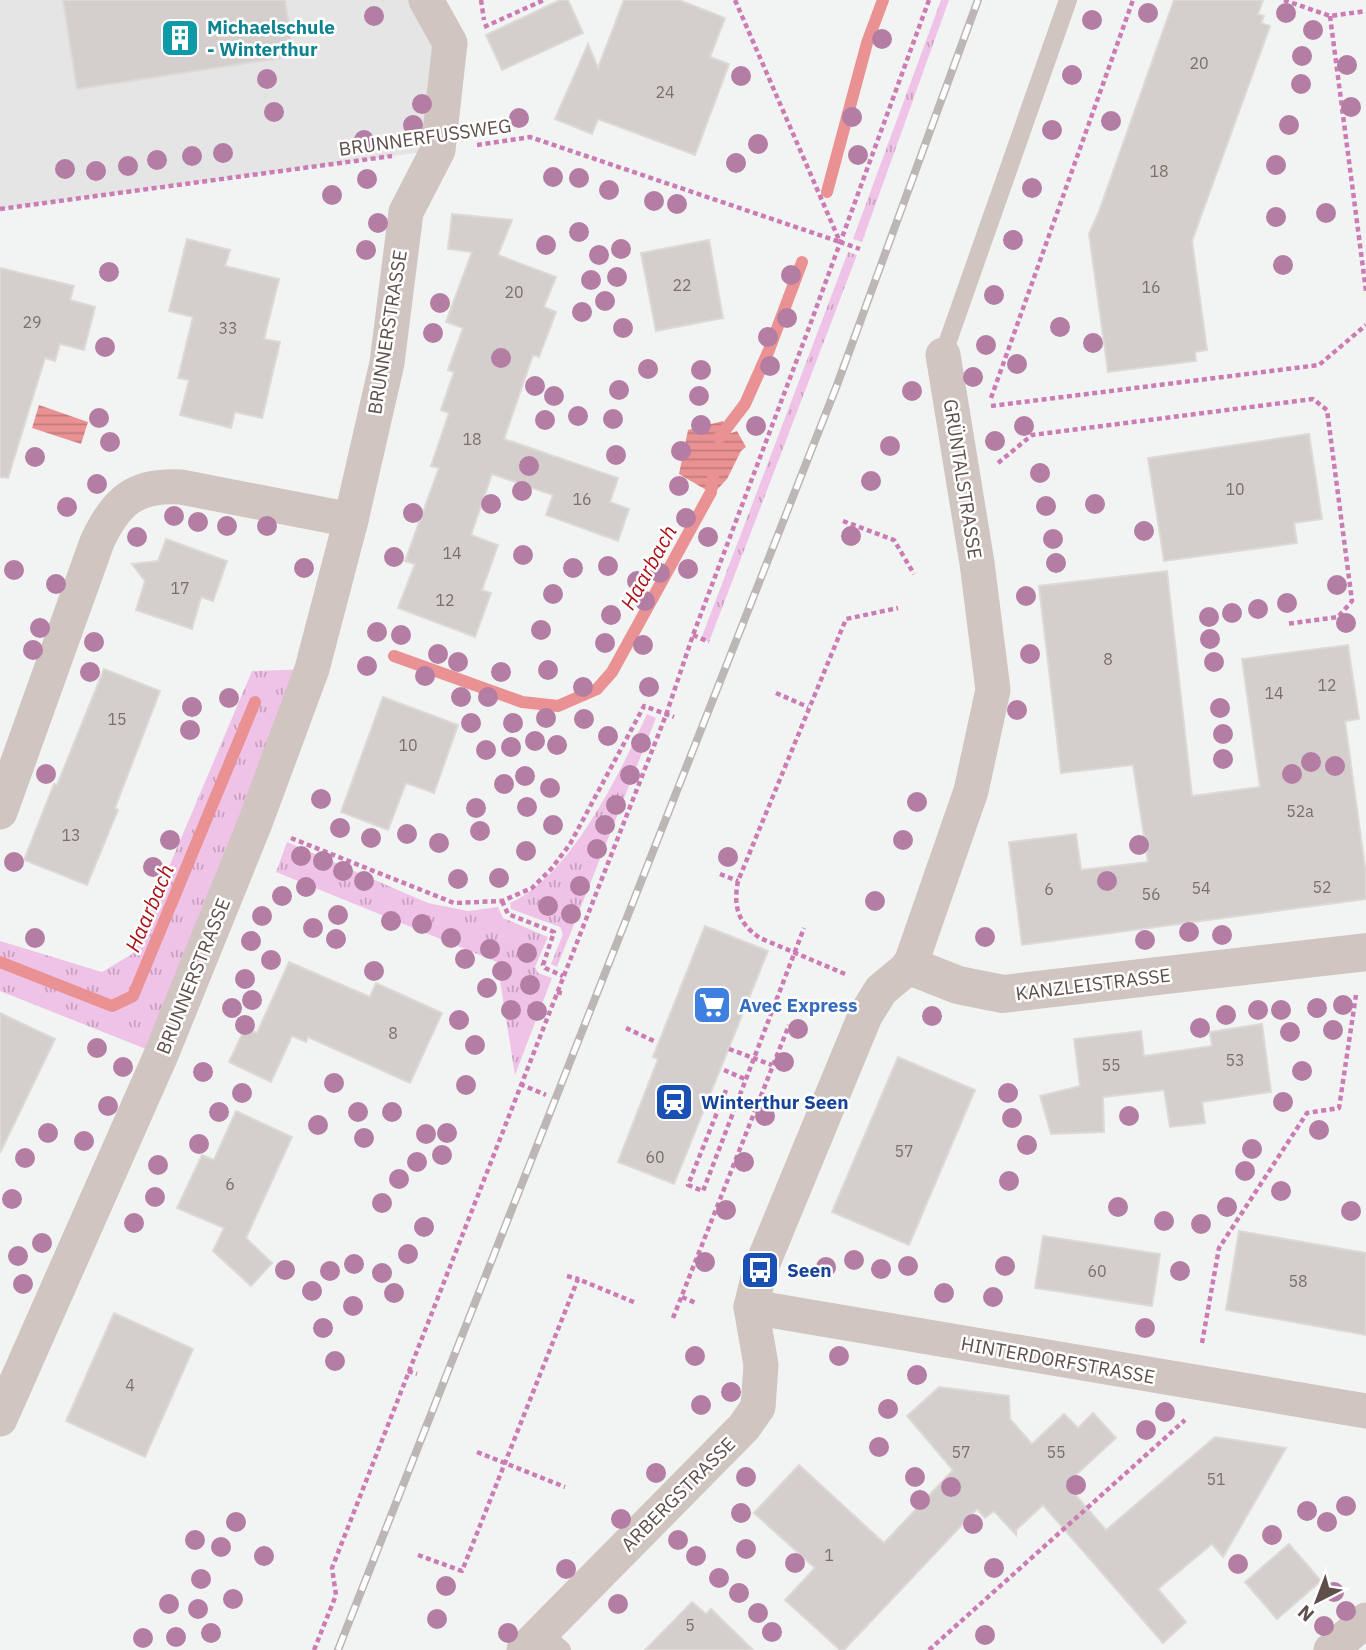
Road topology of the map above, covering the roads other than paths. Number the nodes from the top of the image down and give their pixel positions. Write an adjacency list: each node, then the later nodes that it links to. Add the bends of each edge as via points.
1 (426, 0): 4 (street, BRUNNERSTRASSE, via 450,43 438,150 406,212 387,363)
2 (1068, 0): 3 (lane, GRÜNTALSTRASSE)
3 (943, 355): 6 (street, GRÜNTALSTRASSE, via 993,690 971,792)
4 (351, 520): 5 (street, via 159,486 125,501 108,518 97,542); 10 (street, BRUNNERSTRASSE, via 313,669 255,823 162,1055)
5 (0, 812)
6 (910, 966): 7 (street, KANZLEISTRASSE, via 958,985 1003,994); 8 (street, via 881,990 864,1016 760,1270)
7 (1361, 970)
8 (751, 1307): 9 (street, HINTERDORFSTRASSE); 12 (street, ARBERGSTRASSE, via 761,1364 758,1407)
9 (1366, 1411)
10 (0, 1419)
11 (1366, 1620): 13 (street)
12 (543, 1644)
13 (1331, 1650)

